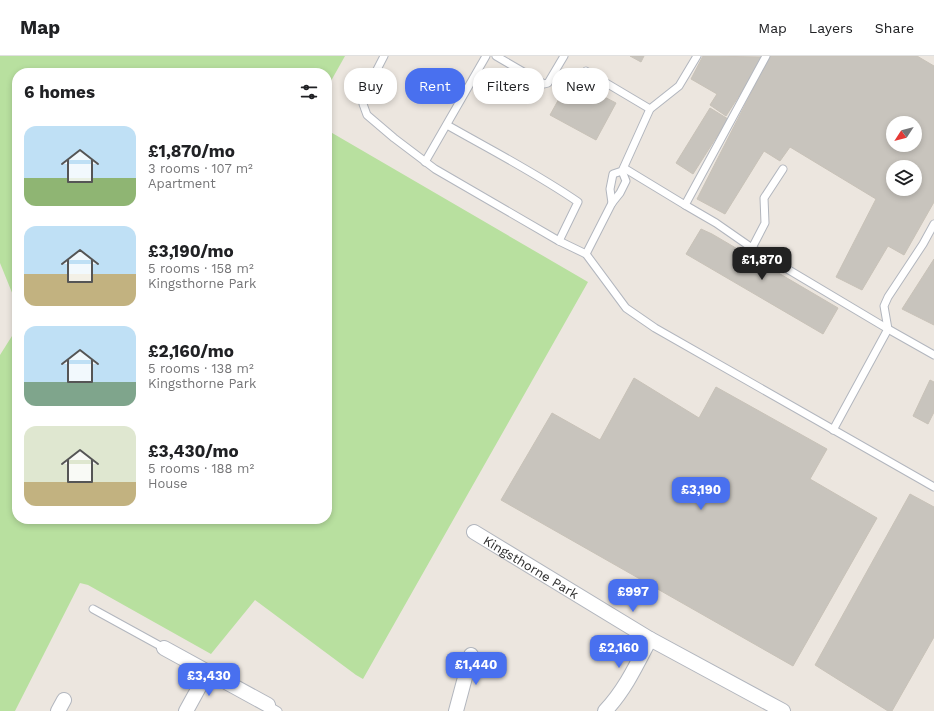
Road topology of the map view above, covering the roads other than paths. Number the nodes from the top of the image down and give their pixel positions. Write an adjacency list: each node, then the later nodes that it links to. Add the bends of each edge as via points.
1 (384, 56): 10 (lane, via 366,91 363,104 367,115)
2 (486, 56): 9 (lane)
3 (496, 56): 4 (lane, via 544,84 548,83)
4 (564, 56)
5 (697, 56): 8 (lane, via 679,86)
6 (766, 56): 14 (lane)
7 (609, 85): 8 (lane)
8 (650, 109): 11 (lane)
9 (447, 124): 10 (lane); 16 (lane, via 511,159 578,202)
10 (425, 162): 16 (lane)
11 (623, 169): 13 (lane, via 626,181); 13 (lane, via 613,174 610,189); 14 (lane)
12 (783, 169): 17 (lane, via 764,198 765,223)
13 (612, 202): 18 (lane)
14 (684, 205): 17 (lane)
15 (934, 224): 19 (lane, via 884,306)
16 (559, 241): 18 (lane)
17 (752, 248): 19 (lane)
18 (586, 254): 21 (lane, via 626,308 655,328)
19 (888, 329): 20 (lane); 21 (lane)
20 (934, 355)
21 (832, 430): 22 (lane)
22 (934, 487)
23 (474, 532): 25 (street, Kingsthorne Park)
24 (93, 608): 26 (lane)
25 (650, 639): 32 (street, via 627,682); 33 (street, Kingsthorne Park)
26 (164, 648): 28 (street)
27 (471, 655): 31 (street)
28 (208, 671): 29 (street); 30 (street)
29 (273, 708)
30 (186, 711)
31 (456, 711)
32 (605, 711)
33 (783, 711)

